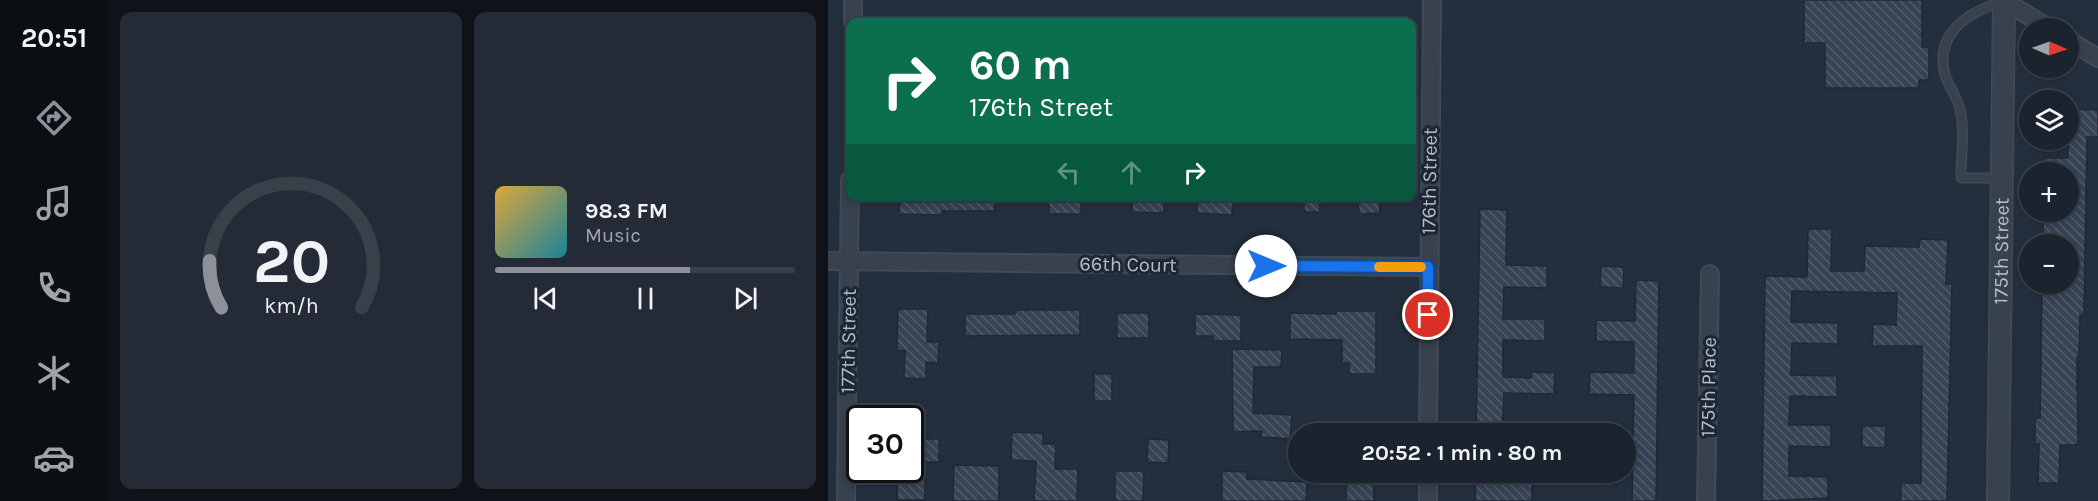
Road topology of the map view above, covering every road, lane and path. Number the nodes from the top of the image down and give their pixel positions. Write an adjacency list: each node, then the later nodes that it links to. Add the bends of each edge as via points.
1 (853, 0): 4 (street)
2 (1432, 0): 12 (street, 176th Street)
3 (2004, 1): 5 (street); 8 (street, 175th Street); 8 (lane, via 1970,14 1949,38 1944,56 1945,74 1960,107 1961,178)
4 (853, 18)
5 (2032, 18)
6 (2079, 47): 7 (street)
7 (2098, 58)
8 (2001, 178): 19 (street, 175th Street)
9 (850, 201): 11 (street, 177th Street)
10 (828, 261): 11 (street, 66th Court)
11 (849, 261): 12 (street, 66th Court); 16 (street, 177th Street)
12 (1428, 267): 14 (street, 176th Street)
13 (1710, 274): 18 (street, 175th Place)
14 (1428, 423)
15 (1428, 483): 17 (street)
16 (846, 501)
17 (1428, 501)
18 (1706, 501)
19 (1998, 501)

